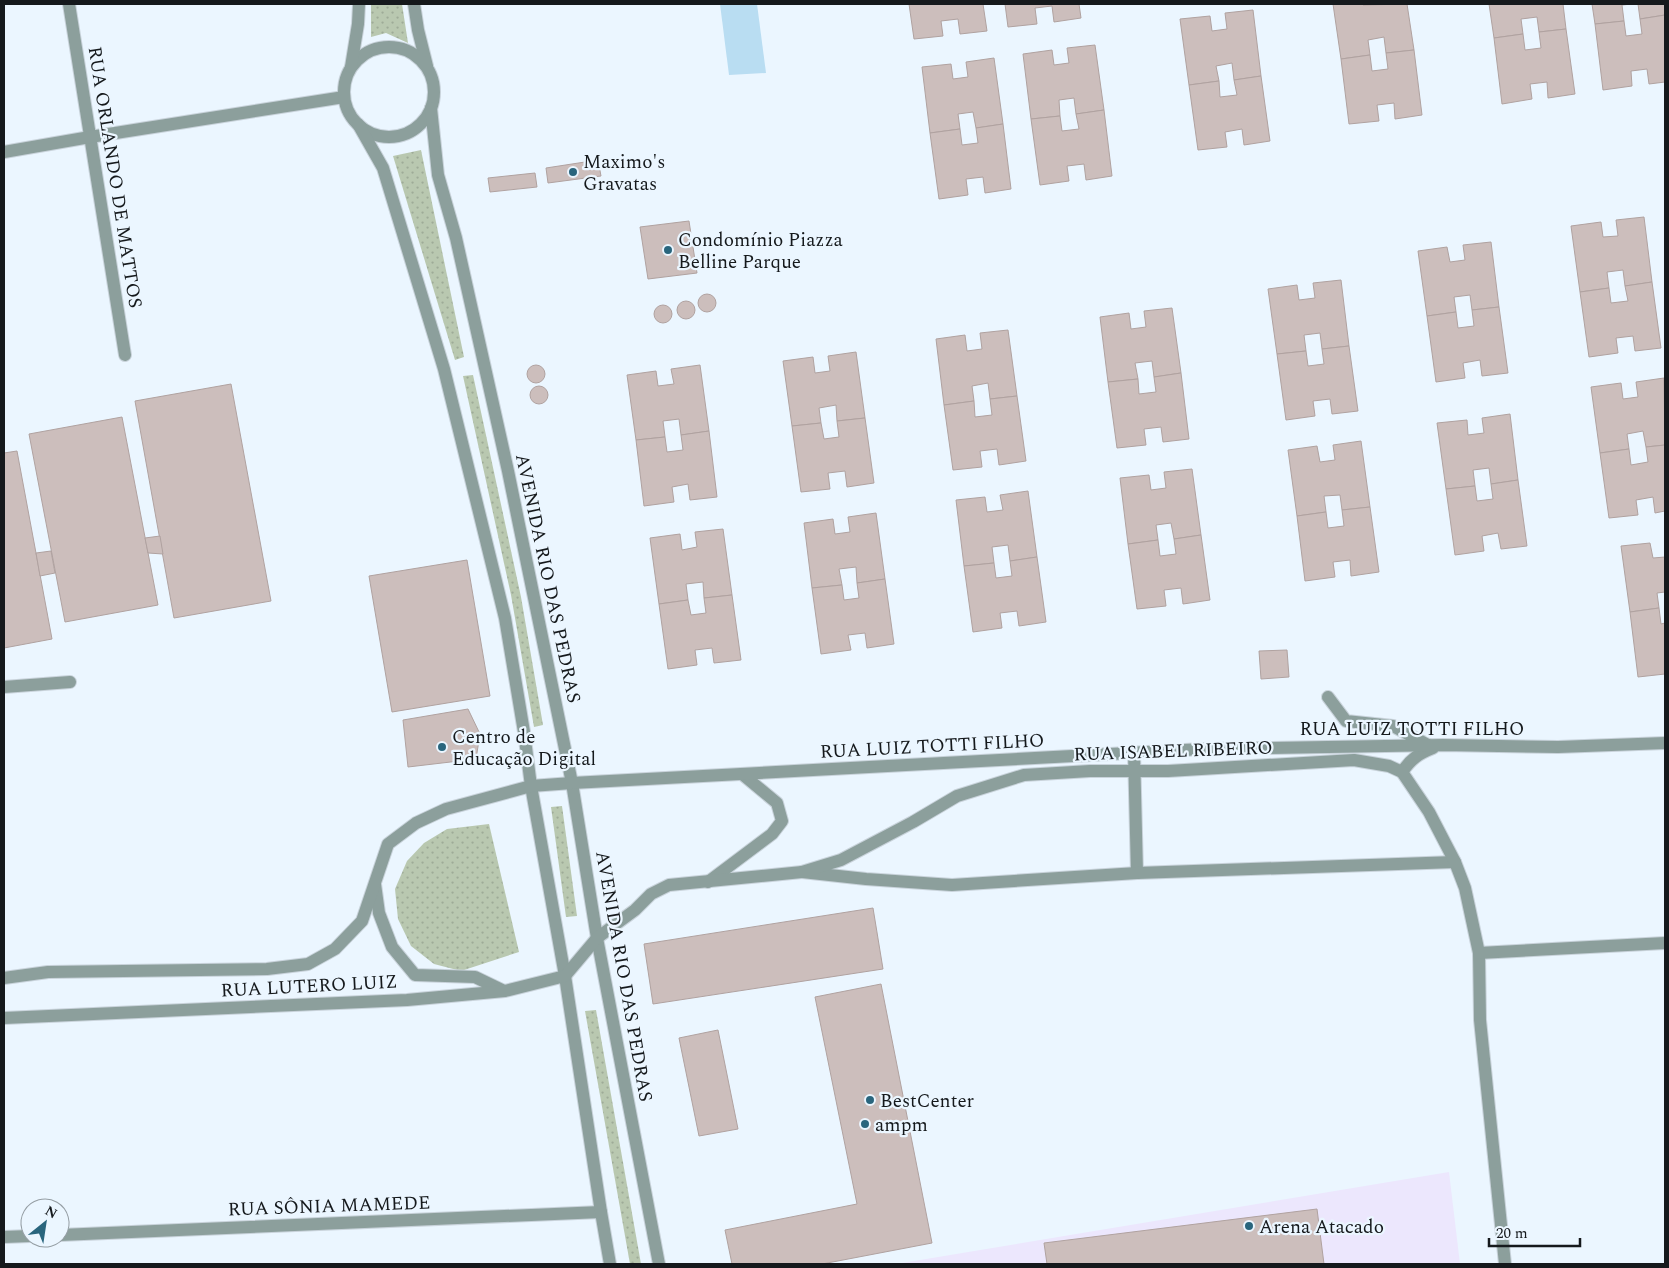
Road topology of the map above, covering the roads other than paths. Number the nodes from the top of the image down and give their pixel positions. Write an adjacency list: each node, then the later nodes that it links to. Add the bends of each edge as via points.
1 (70, 4): 9 (street, RUA ORLANDO DE MATTOS)
2 (359, 4): 4 (street)
3 (414, 4): 5 (street)
4 (351, 67): 5 (street, via 376,49 391,47 407,51); 6 (street, via 345,81)
5 (427, 69): 7 (street, via 434,95)
6 (344, 97): 8 (street); 9 (street)
7 (431, 108): 8 (street, via 424,120 402,135 386,137 371,133); 22 (street, AVENIDA RIO DAS PEDRAS, via 438,175 456,238 506,462)
8 (358, 124): 23 (street, via 383,168 444,369 504,618)
9 (90, 137): 10 (street); 11 (street, RUA ORLANDO DE MATTOS)
10 (4, 152)
11 (125, 355)
12 (70, 682): 13 (street)
13 (4, 687)
14 (1328, 697): 16 (street, via 1346,721 1393,726)
15 (1665, 743): 17 (street, RUA LUIZ TOTTI FILHO, via 1558,747)
16 (1428, 745): 17 (street, RUA LUIZ TOTTI FILHO); 18 (street, RUA LUIZ TOTTI FILHO)
17 (1443, 745): 20 (street, via 1419,753)
18 (1134, 752): 19 (street); 21 (street, RUA LUIZ TOTTI FILHO)
19 (1134, 771): 20 (street, RUA ISABEL RIBEIRO, via 1354,760 1389,766); 25 (street, RUA ISABEL RIBEIRO, via 1024,775 1007,780 957,796 841,860); 26 (street)
20 (1402, 772): 24 (street, via 1429,812)
21 (742, 774): 22 (street, RUA LUIZ TOTTI FILHO); 28 (street, via 777,802 782,821 772,834)
22 (572, 783): 23 (street, RUA LUIZ TOTTI FILHO); 29 (street, AVENIDA RIO DAS PEDRAS)
23 (531, 786): 27 (street, RUA LUTERO LUIZ, via 446,809 416,823 388,844); 32 (street)
24 (1455, 862): 26 (street); 31 (street, via 1465,888)
25 (802, 872): 26 (street, via 952,885); 28 (street, RUA ISABEL RIBEIRO)
26 (1137, 873)
27 (374, 881): 33 (street, RUA LUTERO LUIZ, via 362,921 335,949 308,964 267,969 48,972); 34 (street, via 379,913 392,947 415,975 474,976)
28 (708, 882): 29 (street, RUA ISABEL RIBEIRO, via 669,885 651,894)
29 (597, 938): 32 (street); 41 (street, AVENIDA RIO DAS PEDRAS)
30 (1665, 943): 31 (street)
31 (1479, 953): 42 (street, via 1480,1020)
32 (565, 976): 34 (street, RUA LUTERO LUIZ); 36 (street)
33 (4, 978)
34 (505, 991): 35 (street, RUA LUTERO LUIZ, via 408,1000)
35 (4, 1018)
36 (601, 1212): 37 (street, RUA SÔNIA MAMEDE); 40 (street)
37 (70, 1235)
38 (20, 1236): 39 (street)
39 (4, 1237)
40 (610, 1264)
41 (659, 1264)
42 (1505, 1264)

